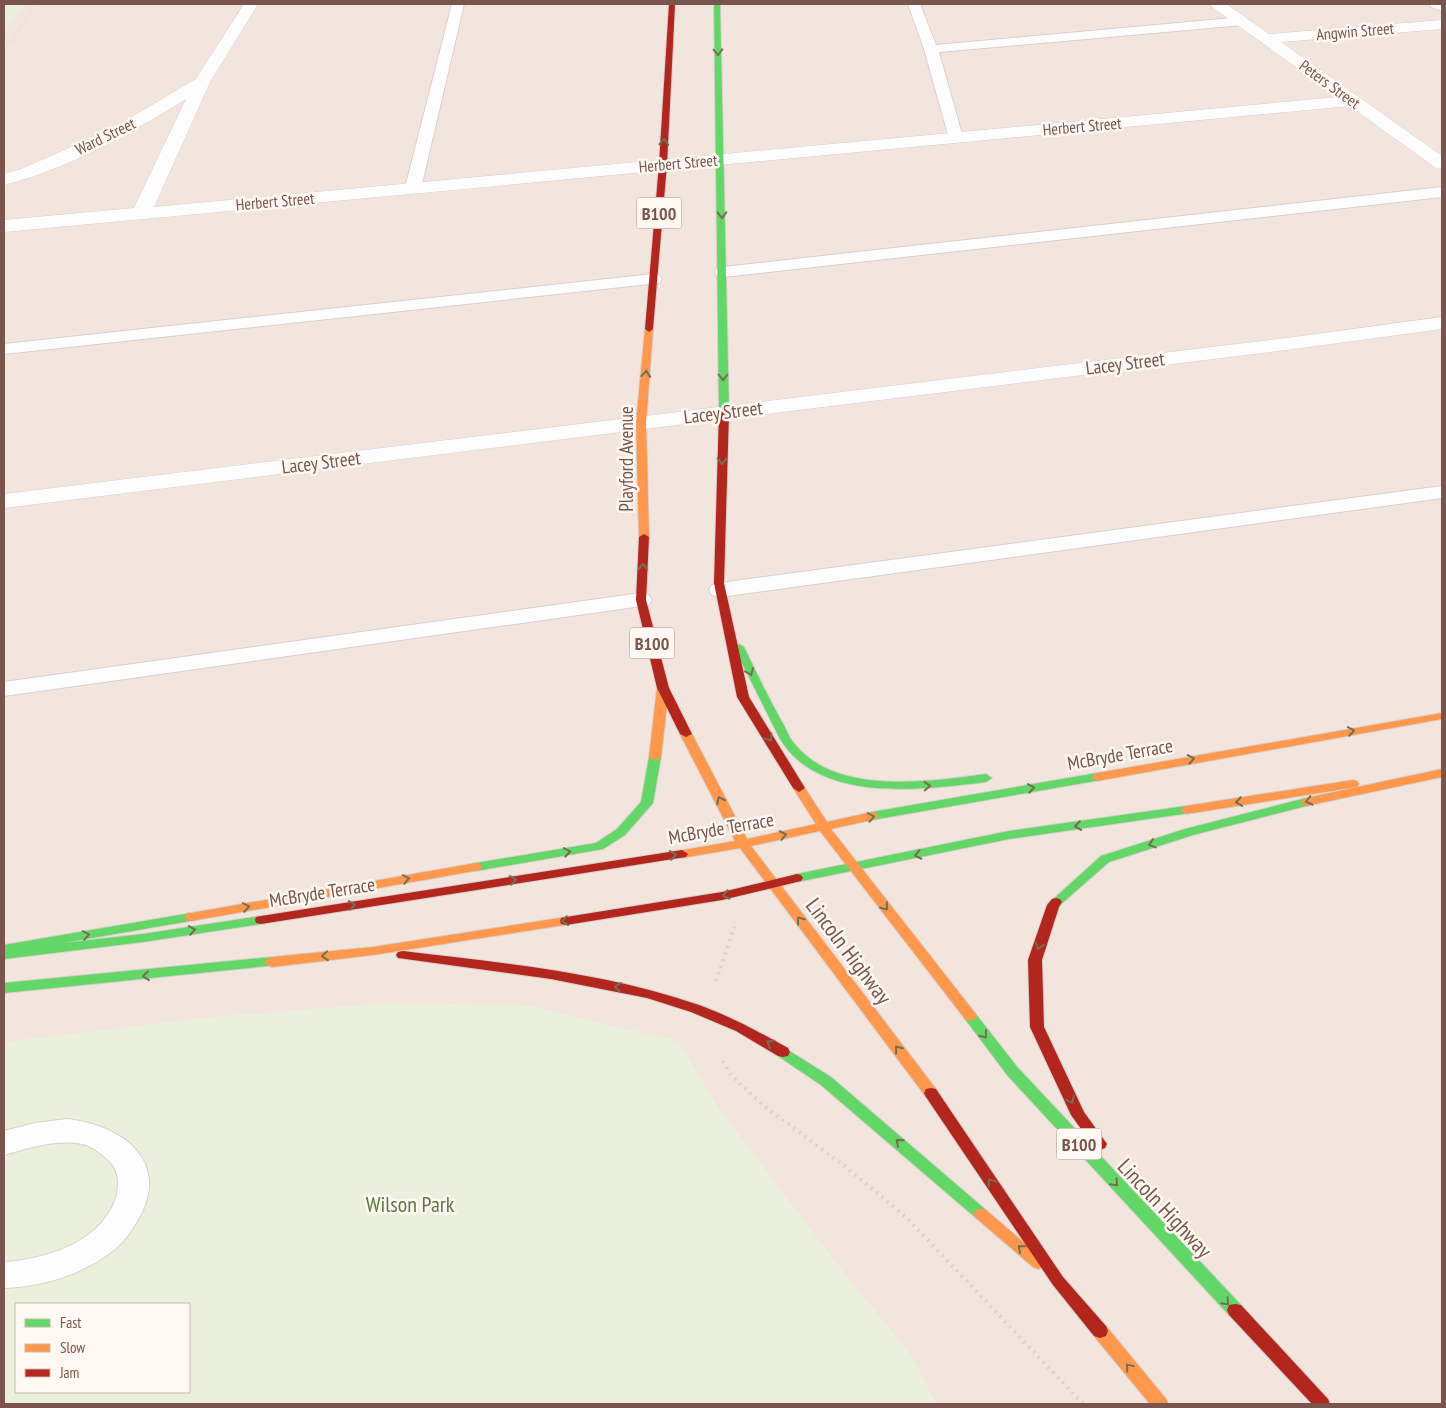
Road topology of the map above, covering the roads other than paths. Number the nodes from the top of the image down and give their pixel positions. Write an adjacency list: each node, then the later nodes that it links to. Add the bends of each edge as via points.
1 (251, 4): 13 (street, Ward Street)
2 (458, 4): 20 (lane)
3 (672, 4): 17 (main road, Playford Avenue / B100, one-way to 3)
4 (717, 4): 16 (main road, B100, one-way to 16)
5 (914, 4): 12 (lane)
6 (1217, 4): 9 (street, Peters Street)
7 (1436, 4): 8 (lane)
8 (1442, 7)
9 (1242, 21): 11 (street, Peters Street); 12 (lane)
10 (1442, 24): 11 (street, Angwin Street)
11 (1267, 39): 14 (street, Peters Street)
12 (931, 49): 15 (lane)
13 (202, 82): 19 (street, Ward Street, via 114,135); 22 (street, Ward Street)
14 (1353, 101): 15 (street, Herbert Street); 18 (street, Peters Street)
15 (956, 138): 16 (street, Herbert Street)
16 (721, 160): 17 (street, Herbert Street); 24 (main road, B100, one-way to 24)
17 (663, 164): 20 (street, Herbert Street); 25 (main road, Playford Avenue / B100)
18 (1442, 164)
19 (4, 180)
20 (413, 188): 22 (street, Herbert Street)
21 (1442, 192): 24 (lane)
22 (142, 212): 23 (street, Herbert Street)
23 (4, 226)
24 (723, 272): 28 (main road, B100, one-way to 28)
25 (654, 279): 27 (lane); 29 (main road, Playford Avenue / B100, one-way to 25)
26 (1442, 323): 28 (street, Lacey Street)
27 (4, 348)
28 (724, 412): 29 (street, Lacey Street); 32 (main road, B100, one-way to 32)
29 (642, 422): 31 (street, Lacey Street); 33 (main road, Playford Avenue / B100, one-way to 29, via 644,532)
30 (1442, 492): 32 (lane)
31 (4, 501)
32 (720, 590): 34 (main road, B100)
33 (641, 600): 35 (main road, Playford Avenue / B100); 36 (lane)
34 (723, 611): 44 (main road, one-way to 44, via 755,685 790,747 822,771 864,784 919,786); 45 (main road, B100, one-way to 45, via 743,697)
35 (663, 688): 46 (main road, Playford Avenue / B100, one-way to 35); 49 (main road, one-way to 35, via 599,846 621,832 647,803)
36 (4, 689)
37 (1442, 716): 38 (main road, McBryde Terrace)
38 (1389, 724): 39 (main road); 40 (main road, McBryde Terrace, one-way to 38)
39 (1442, 728)
40 (1161, 765): 41 (main road); 45 (main road, McBryde Terrace, one-way to 40)
41 (1085, 767)
42 (1442, 770): 47 (main road, one-way to 47, via 1008,836)
43 (1442, 774): 54 (main road, one-way to 54, via 1309,801 1105,858 1053,905 1035,960 1037,1027 1078,1114)
44 (997, 776)
45 (823, 826): 46 (main road, McBryde Terrace, one-way to 45); 47 (main road, B100)
46 (743, 844): 48 (main road, Playford Avenue / B100); 51 (main road, McBryde Terrace, one-way to 46, via 144,938)
47 (856, 868): 48 (main road); 54 (main road, Lincoln Highway / B100, one-way to 54, via 1013,1072)
48 (773, 884): 50 (main road, one-way to 50, via 722,896); 56 (main road, Lincoln Highway / B100, one-way to 48, via 932,1095)
49 (4, 949)
50 (373, 951): 52 (main road, one-way to 52); 56 (main road, one-way to 50, via 826,1081 768,1042 711,1013 638,990)
51 (4, 955)
52 (4, 988)
53 (4, 1143): 55 (lane, via 29,1134 62,1130 91,1134 114,1146 130,1164 134,1187 126,1212 108,1237 81,1257 53,1269 23,1276)
54 (1187, 1260): 58 (main road, Lincoln Highway / B100, one-way to 58)
55 (4, 1275)
56 (1058, 1280): 57 (main road, Lincoln Highway / B100, one-way to 56)
57 (1160, 1404)
58 (1322, 1404)

